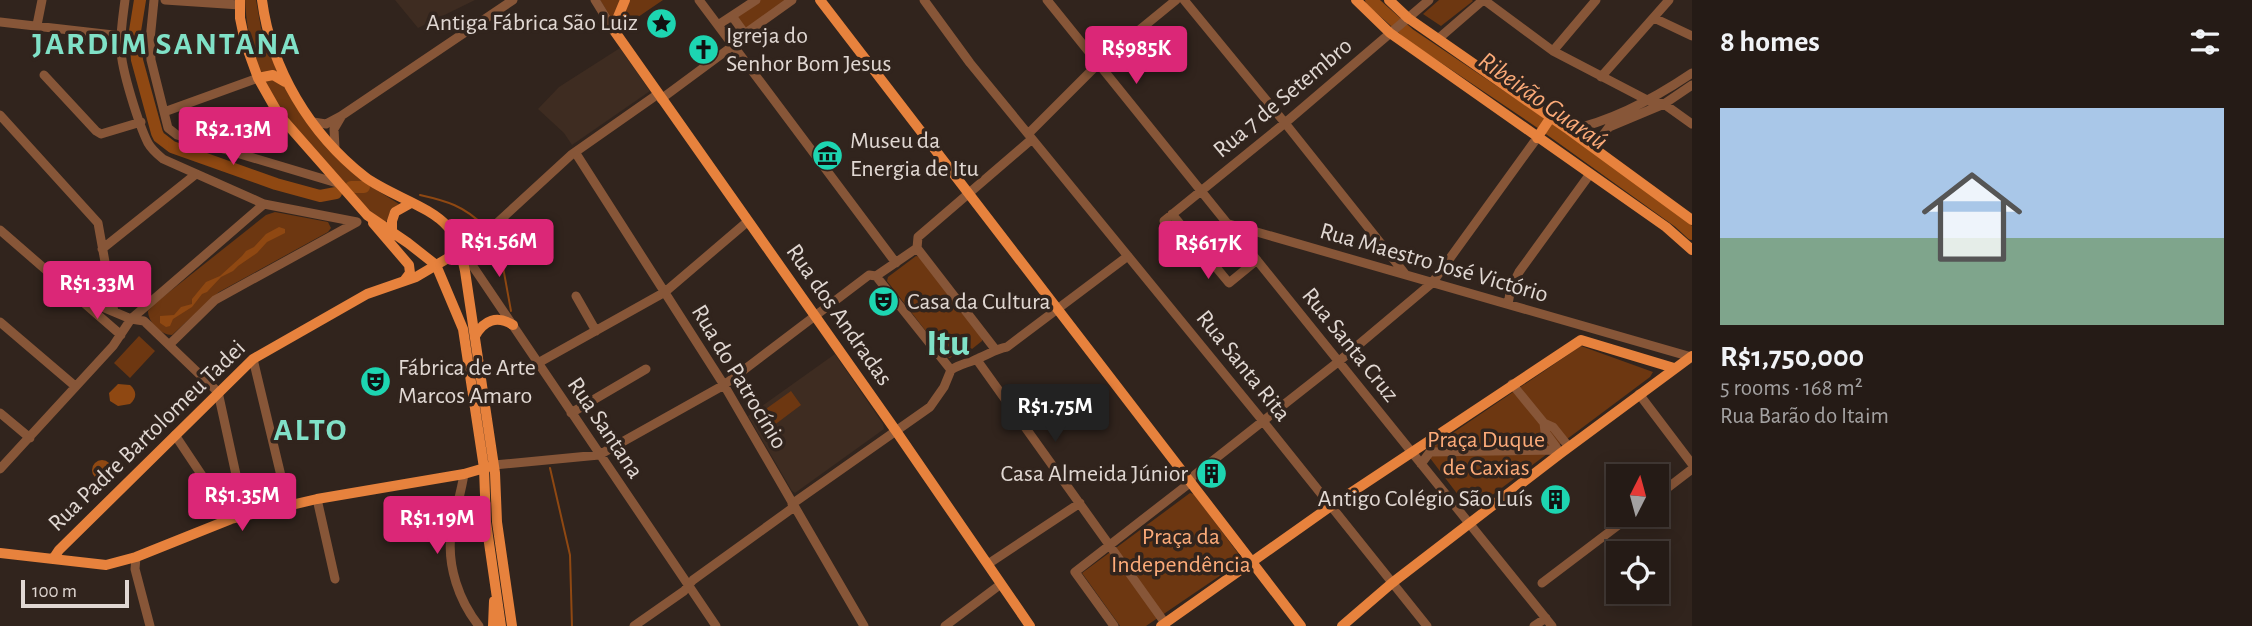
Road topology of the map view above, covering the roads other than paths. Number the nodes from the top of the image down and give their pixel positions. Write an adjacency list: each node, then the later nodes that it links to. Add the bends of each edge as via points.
1 (43, 0): 28 (street)
2 (125, 0): 33 (street)
3 (154, 0): 48 (street, via 150,49)
4 (164, 0): 23 (street)
5 (262, 0): 43 (main road, via 272,45)
6 (513, 0): 50 (street)
7 (595, 0): 30 (street)
8 (625, 0): 30 (main road)
9 (699, 0): 29 (street)
10 (756, 0): 24 (street)
11 (792, 0): 32 (street, Rua Padre Bartolomeu Tadei)
12 (820, 0): 64 (main road)
13 (923, 0): 57 (street, Rua Santa Rita)
14 (1048, 0): 38 (street, Rua Santa Cruz)
15 (1176, 0): 38 (street)
16 (1184, 0): 53 (street)
17 (1356, 0): 31 (main road)
18 (1389, 0): 26 (main road)
19 (1429, 0): 26 (street, Rua 7 de Setembro)
20 (1484, 0): 35 (street); 37 (street)
21 (1596, 0): 37 (street)
22 (1670, 0): 25 (street)
23 (239, 2): 42 (main road, via 244,42)
24 (732, 16): 29 (street); 32 (street)
25 (1654, 18): 34 (street); 41 (street)
26 (1405, 20): 31 (street, Rua 7 de Setembro); 35 (main road)
27 (0, 22): 28 (street)
28 (37, 25): 33 (street)
29 (718, 25): 36 (street)
30 (613, 29): 45 (main road, Rua dos Andradas)
31 (1392, 32): 53 (street, Rua 7 de Setembro); 55 (main road)
32 (745, 34): 36 (street, Rua Padre Bartolomeu Tadei)
33 (122, 36): 51 (street, via 123,65)
34 (1692, 36)
35 (1438, 39): 55 (main road)
36 (733, 44): 45 (street, Rua Padre Bartolomeu Tadei); 83 (street)
37 (1553, 51): 41 (street)
38 (1099, 63): 57 (street); 63 (street, Rua Santa Cruz)
39 (1692, 73): 46 (street)
40 (44, 75): 51 (street, via 102,134)
41 (1601, 77): 46 (street)
42 (258, 78): 43 (main road, via 273,75); 48 (street); 62 (main road, via 279,115)
43 (288, 83): 52 (main road)
44 (1692, 85): 47 (street)
45 (659, 97): 59 (street, Rua Padre Bartolomeu Tadei); 70 (main road, Rua dos Andradas)
46 (1648, 101): 47 (street); 56 (street)
47 (1664, 104): 54 (street); 60 (street, via 1609,127 1600,139)
48 (164, 112): 62 (street, via 168,128 177,135)
49 (0, 115): 78 (street, via 98,223)
50 (341, 116): 52 (street, via 326,124); 58 (street, via 334,129)
51 (141, 122): 61 (street, via 154,152)
52 (313, 122): 58 (main road)
53 (1285, 123): 63 (street, Rua 7 de Setembro); 85 (street)
54 (1692, 124)
55 (1544, 127): 56 (main road); 60 (main road); 88 (street)
56 (1569, 130): 60 (main road)
57 (1030, 137): 64 (street); 81 (street, Rua Santa Rita)
58 (335, 148): 65 (main road, via 378,186)
59 (575, 152): 75 (street, Rua Padre Bartolomeu Tadei); 90 (street, Rua do Patrocínio)
60 (1598, 162): 68 (main road); 79 (main road); 92 (street, via 1519,272)
61 (196, 174): 66 (street); 78 (street)
62 (337, 183): 67 (main road)
63 (1202, 191): 71 (street, Rua Santa Cruz); 82 (street, Rua 7 de Setembro, via 1168,218 1229,283)
64 (969, 195): 77 (street, via 918,237); 94 (main road)
65 (411, 203): 72 (main road); 74 (main road, via 396,212)
66 (264, 205): 69 (street); 97 (street)
67 (367, 215): 69 (street); 74 (main road); 76 (main road)
68 (1692, 220)
69 (357, 222): 105 (street, via 215,300)
70 (747, 222): 90 (street); 96 (main road, Rua dos Andradas)
71 (1228, 224): 82 (street, Rua Santa Cruz); 85 (street, Rua Maestro José Victório)
72 (449, 228): 75 (main road, via 466,236); 80 (main road)
73 (0, 230): 93 (street)
74 (391, 231): 76 (main road); 84 (main road)
75 (485, 234): 80 (street, Rua Padre Bartolomeu Tadei)
76 (393, 246): 87 (main road, via 410,265)
77 (917, 248): 83 (street); 106 (street)
78 (102, 249): 89 (street)
79 (1692, 250)
80 (460, 251): 84 (main road, Rua Padre Bartolomeu Tadei); 99 (street, Rua Santana); 103 (main road)
81 (1128, 256): 94 (street); 122 (street, Rua Santa Rita)
82 (1257, 260): 110 (street, Rua Santa Cruz)
83 (896, 263): 86 (street)
84 (436, 265): 87 (main road, Rua Padre Bartolomeu Tadei); 130 (main road, via 465,336)
85 (1406, 275): 88 (street, Rua Maestro José Victório)
86 (876, 276): 96 (street, via 869,275); 114 (street)
87 (404, 281): 108 (main road, Rua Padre Bartolomeu Tadei, via 367,294)
88 (1432, 283): 92 (street, Rua Maestro José Victório); 110 (street)
89 (109, 287): 93 (street); 95 (street)
90 (665, 292): 101 (street); 116 (street, Rua do Patrocínio)
91 (576, 296): 101 (street)
92 (1508, 304): 100 (street, Rua Maestro José Victório)
93 (96, 309): 95 (street); 102 (street)
94 (1059, 309): 106 (street, via 1007,347); 134 (main road)
95 (114, 312): 97 (street)
96 (816, 318): 116 (street); 123 (main road, Rua dos Andradas)
97 (131, 319): 102 (street); 105 (street, via 144,321)
98 (0, 322): 117 (street)
99 (513, 325): 103 (main road, via 490,321); 111 (street, Rua Santana)
100 (1589, 327): 104 (street); 107 (street)
101 (596, 331): 111 (street)
102 (121, 335): 117 (street)
103 (475, 336): 130 (main road)
104 (1581, 340): 112 (main road); 115 (main road)
105 (169, 345): 118 (street)
106 (995, 349): 109 (street)
107 (1692, 357): 112 (main road)
108 (253, 359): 118 (main road, Rua Padre Bartolomeu Tadei); 139 (street)
109 (977, 360): 114 (street); 137 (street)
110 (1338, 362): 122 (street); 127 (street, Rua Santa Cruz)
111 (538, 363): 121 (street, Rua Santana)
112 (1674, 368): 119 (main road)
113 (646, 369): 121 (street)
114 (951, 370): 123 (street, via 930,407)
115 (1513, 384): 126 (street, via 1544,423 1553,427); 127 (main road)
116 (724, 385): 128 (street); 138 (street, Rua do Patrocínio)
117 (75, 386): 125 (street)
118 (218, 392): 124 (main road, Rua Padre Bartolomeu Tadei); 141 (street)
119 (1639, 394): 126 (main road); 131 (street)
120 (0, 413): 125 (street)
121 (571, 413): 128 (street, Rua Santana)
122 (1262, 420): 134 (street); 140 (street, Rua Santa Rita)
123 (896, 431): 138 (street); 150 (main road, Rua dos Andradas)
124 (175, 435): 142 (street); 148 (main road, Rua Padre Bartolomeu Tadei)
125 (30, 438): 132 (street)
126 (1563, 450): 129 (street, via 1430,452); 143 (main road)
127 (1411, 452): 129 (street); 140 (main road)
128 (599, 455): 130 (street); 155 (street, Rua Santana)
129 (1421, 464): 143 (street)
130 (489, 466): 133 (main road); 156 (main road, via 486,522); 163 (main road)
131 (1692, 467): 135 (street)
132 (0, 469)
133 (464, 474): 136 (main road); 160 (street, via 450,535 451,550 462,602)
134 (1191, 482): 145 (street); 149 (main road)
135 (1670, 485)
136 (317, 499): 139 (main road); 151 (street)
137 (1080, 503): 145 (street); 150 (street)
138 (793, 505): 155 (street); 166 (street, Rua do Patrocínio)
139 (288, 506): 141 (main road)
140 (1331, 506): 149 (main road); 152 (street, Rua Santa Rita)
141 (245, 516): 142 (main road)
142 (231, 519): 147 (main road)
143 (1469, 524): 152 (main road); 157 (street)
144 (1616, 527): 153 (street)
145 (1110, 545): 158 (street); 169 (street, via 1075,572)
146 (0, 553): 148 (main road)
147 (136, 557): 148 (main road, via 106,565); 159 (street)
148 (53, 559)
149 (1251, 561): 158 (main road); 170 (main road)
150 (988, 565): 154 (main road, Rua dos Andradas)
151 (335, 579)
152 (1392, 583): 171 (main road); 172 (street, Rua Santa Rita)
153 (1542, 583)
154 (1001, 584): 167 (street); 168 (main road, Rua dos Andradas)
155 (688, 586): 164 (street); 165 (street, Rua Santana)
156 (496, 592): 161 (main road); 162 (main road)
157 (1546, 618): 173 (street); 174 (street)
158 (1163, 624)
159 (150, 626)
160 (478, 626)
161 (493, 626)
162 (501, 626)
163 (512, 626)
164 (634, 626)
165 (716, 626)
166 (863, 626)
167 (945, 626)
168 (1030, 626)
169 (1114, 626)
170 (1301, 626)
171 (1342, 626)
172 (1427, 626)
173 (1534, 626)
174 (1552, 626)

